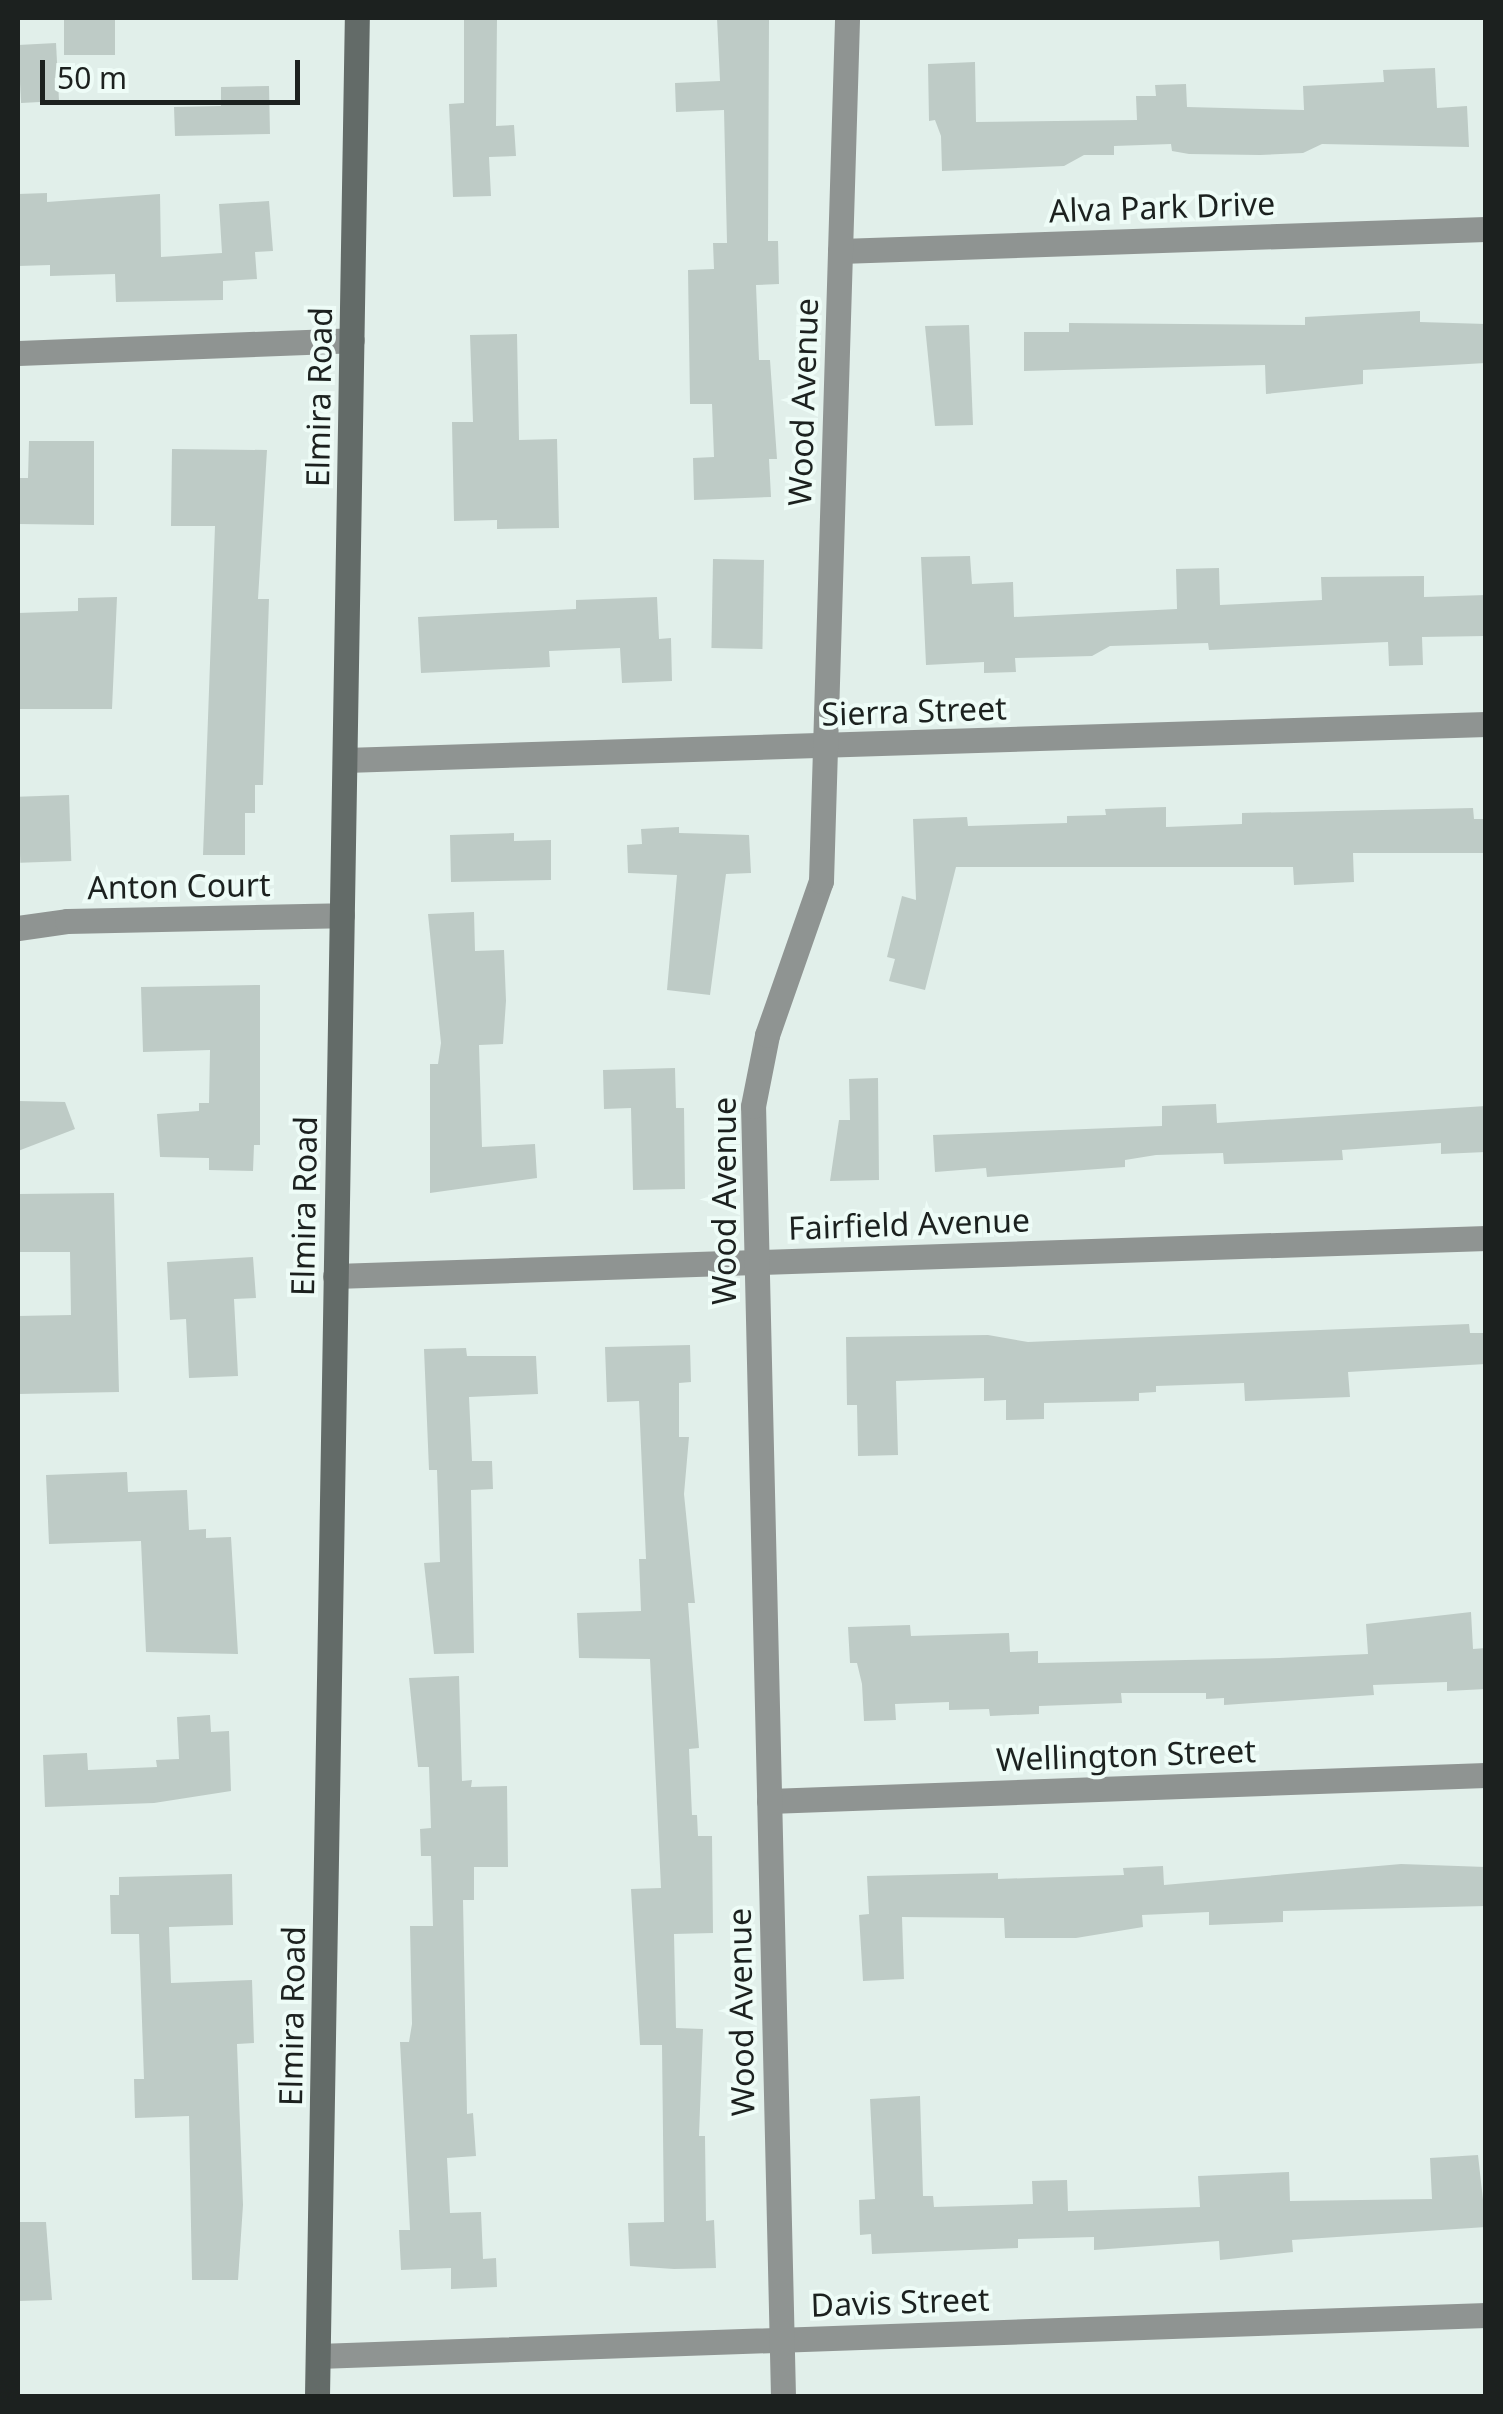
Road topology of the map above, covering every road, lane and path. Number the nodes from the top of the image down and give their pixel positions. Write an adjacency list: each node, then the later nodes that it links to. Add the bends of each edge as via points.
1 (357, 18): 5 (street, Elmira Road)
2 (847, 18): 4 (street, Wood Avenue)
3 (1486, 229): 4 (street, Alva Park Drive)
4 (840, 250): 8 (street, Wood Avenue)
5 (352, 340): 6 (street); 9 (street, Elmira Road)
6 (18, 353)
7 (1486, 724): 8 (street, Sierra Street)
8 (826, 746): 9 (street, Sierra Street); 13 (street, Wood Avenue, via 821,881 767,1035 752,1106)
9 (345, 760): 10 (street, Elmira Road)
10 (342, 915): 11 (street, Anton Court, via 67,921); 14 (street, Elmira Road)
11 (18, 928)
12 (1486, 1238): 13 (street, Fairfield Avenue)
13 (754, 1261): 14 (street, Fairfield Avenue); 16 (street, Wood Avenue)
14 (335, 1276): 19 (street, Elmira Road)
15 (1486, 1775): 16 (street, Wellington Street)
16 (769, 1800): 18 (street, Wood Avenue)
17 (1486, 2315): 18 (street, Davis Street)
18 (782, 2339): 19 (street, Davis Street); 21 (street, Wood Avenue)
19 (318, 2356): 20 (street, Elmira Road)
20 (317, 2396)
21 (784, 2396)

